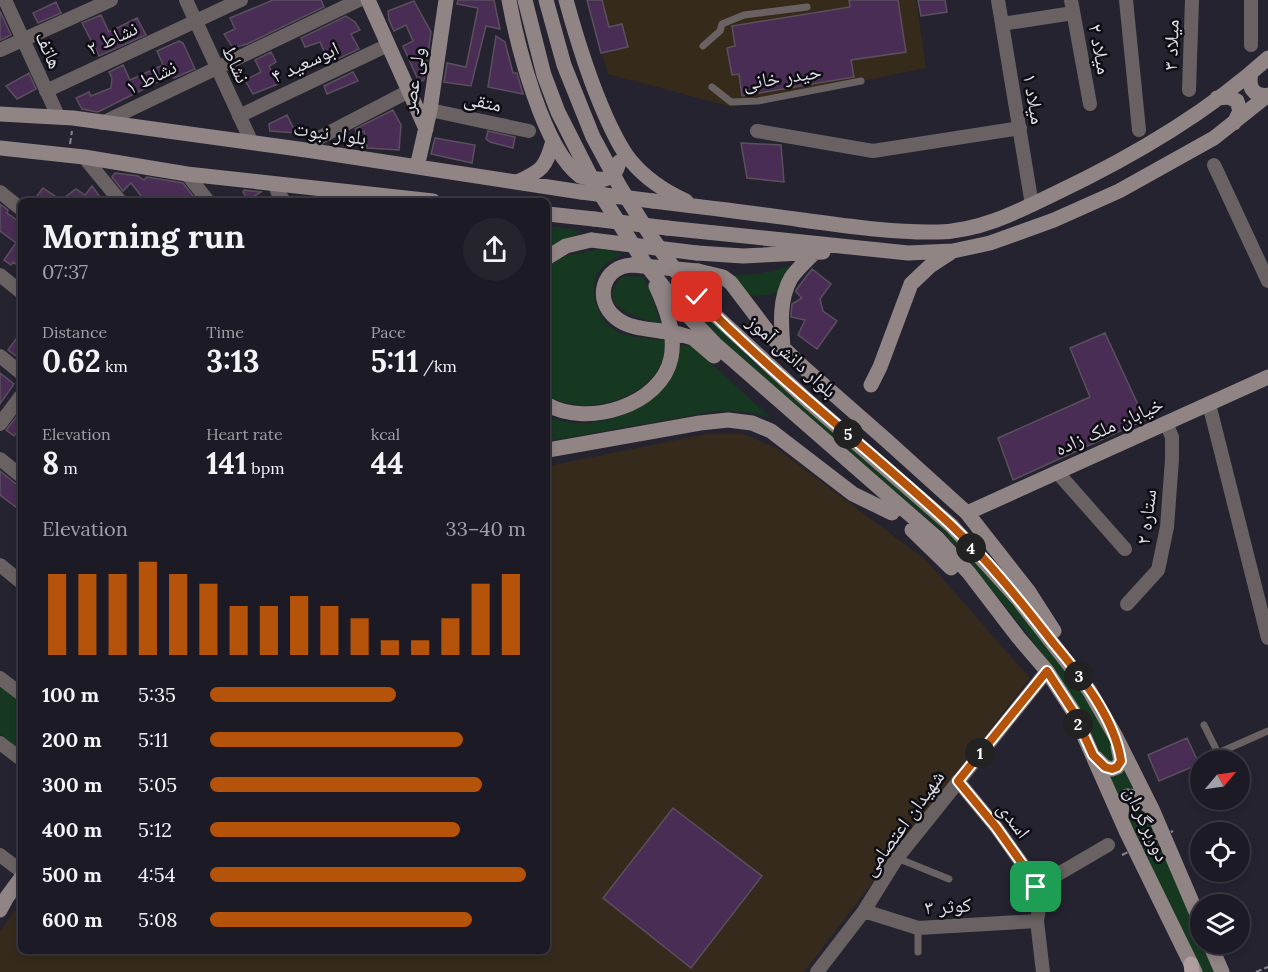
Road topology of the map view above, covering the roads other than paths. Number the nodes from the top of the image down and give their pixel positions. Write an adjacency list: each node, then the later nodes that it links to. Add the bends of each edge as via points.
1 (5, 0): 20 (street, هاتف)
2 (111, 0): 20 (street)
3 (186, 0): 18 (street, نشاط)
4 (241, 0): 18 (street, نشاط ۲)
5 (358, 0): 26 (street, نشاط ۱)
6 (368, 0): 21 (main road)
7 (446, 0): 36 (main road, ولی عصر)
8 (509, 0): 47 (main road, via 528,76)
9 (525, 0): 69 (main road, via 558,112)
10 (546, 0): 95 (main road, بلوار دانش آموز, via 564,65 593,137 652,238 684,282 766,362 952,526 1018,598)
11 (566, 0): 48 (main road, via 595,92)
12 (998, 0): 19 (street, میلاد ۱)
13 (1126, 0): 44 (street)
14 (1192, 0): 31 (street, میلاد ۳)
15 (1251, 0): 22 (street)
16 (1072, 6): 19 (street); 35 (street, میلاد ۲)
17 (807, 7): 23 (lane, via 744,15 722,24 720,31)
18 (195, 21): 26 (street, نشاط); 30 (street, نشاط ۲)
19 (1002, 24): 42 (street, میلاد ۱)
20 (23, 40): 24 (street); 30 (street, هاتف)
21 (388, 45): 32 (main road); 38 (street, ابوسعید ۴)
22 (1251, 45)
23 (702, 46)
24 (0, 50)
25 (1268, 58): 27 (main road, بلوار نبوت)
26 (216, 67): 38 (street, نشاط); 40 (street, نشاط ۱)
27 (1251, 73): 33 (main road, via 1251,90); 34 (main road, بلوار نبوت)
28 (861, 81): 29 (lane, حیدر خانی, via 758,101 731,102)
29 (712, 87)
30 (46, 90): 39 (street, هاتف)
31 (1189, 90)
32 (409, 91): 43 (main road); 51 (street, via 317,139)
33 (1267, 96): 41 (main road)
34 (1217, 98): 41 (main road, via 1237,101 1240,111); 61 (main road, بلوار نبوت, via 1106,170)
35 (1090, 104)
36 (430, 110): 43 (main road, ولی عصر); 45 (street, متقی)
37 (0, 114): 39 (main road, بلوار نبوت)
38 (239, 116): 49 (street, نشاط)
39 (65, 117): 40 (main road, بلوار نبوت)
40 (102, 123): 49 (main road, بلوار نبوت)
41 (1234, 123): 66 (main road, via 1119,191 1054,220 990,243)
42 (1020, 128): 46 (street, via 873,151); 61 (street, میلاد ۱)
43 (426, 129): 54 (main road, ولی عصر)
44 (1139, 130)
45 (529, 131)
46 (757, 131)
47 (553, 141): 48 (main road, bridge, via 566,164 580,176 597,180 609,178 617,171); 56 (main road, via 544,167)
48 (617, 142): 62 (main road, via 648,179)
49 (252, 143): 51 (main road, بلوار نبوت)
50 (0, 148): 52 (main road)
51 (313, 151): 54 (main road, بلوار نبوت)
52 (77, 156): 55 (main road); 58 (street)
53 (1214, 165): 71 (street)
54 (417, 167): 56 (main road, بلوار نبوت)
55 (188, 174): 59 (street); 60 (main road)
56 (517, 182): 62 (main road, بلوار نبوت, bridge)
57 (0, 192): 63 (street)
58 (117, 198)
59 (206, 198)
60 (391, 198)
61 (1032, 205): 62 (main road, بلوار نبوت, via 984,225 940,232 850,227)
62 (697, 206)
63 (18, 207)
64 (550, 214): 65 (main road, bridge)
65 (849, 248): 66 (main road, via 908,254); 67 (main road)
66 (953, 251): 77 (main road, via 911,284)
67 (814, 253): 68 (main road, bridge, via 743,256 591,240 567,246); 73 (main road, via 792,277 783,296)
68 (550, 256)
69 (638, 263): 73 (main road, bridge, via 723,277); 80 (main road, via 657,288 669,322 672,351 665,374 650,391 618,409 580,414); 87 (main road, bridge, via 617,268 604,281 607,309 615,318 698,342); 93 (main road, via 716,345 938,539)
70 (0, 275): 72 (street)
71 (1268, 281)
72 (18, 290)
73 (783, 347): 88 (main road)
74 (0, 356): 75 (street)
75 (18, 371)
76 (1268, 377): 79 (main road, خیابان ملک زاده)
77 (871, 385)
78 (18, 400): 82 (street)
79 (1209, 404): 81 (main road, خیابان ملک زاده); 94 (street)
80 (550, 406)
81 (1166, 423): 85 (main road, خیابان ملک زاده); 92 (street, ستاره ۲, via 1172,437 1172,459 1167,527 1158,570)
82 (0, 424)
83 (550, 450): 87 (main road, via 700,423 752,423 771,431 853,494)
84 (0, 459): 86 (street)
85 (1057, 472): 88 (main road, خیابان ملک زاده); 89 (street)
86 (18, 474)
87 (892, 513): 93 (main road, via 924,540)
88 (967, 513): 95 (main road, via 1029,592 1050,623)
89 (1125, 549)
90 (0, 565): 91 (street)
91 (18, 580)
92 (1127, 604)
93 (1018, 637): 96 (main road, دوربرگردان)
94 (1268, 638)
95 (1068, 661): 101 (main road)
96 (1047, 671): 103 (main road, دوربرگردان, via 1073,711); 105 (street, شهیدان اعتصامی)
97 (0, 678): 98 (street)
98 (18, 692)
99 (1204, 725): 100 (lane, via 1218,753)
100 (1268, 731)
101 (1116, 737): 103 (main road, via 1121,761 1117,767 1105,767); 106 (main road)
102 (0, 743): 104 (street)
103 (1093, 755): 107 (main road, دوربرگردان)
104 (18, 757)
105 (958, 781): 110 (street, شهیدان اعتصامی); 114 (street, اسدی, via 996,827)
106 (1152, 809): 107 (main road, via 1136,797 1127,796 1122,801); 115 (main road)
107 (1120, 818): 122 (main road, دوربرگردان)
108 (1108, 845): 114 (street)
109 (0, 855): 111 (street)
110 (897, 858): 112 (lane); 117 (street, شهیدان اعتصامی)
111 (18, 869)
112 (949, 879)
113 (18, 882): 116 (main road)
114 (1036, 887): 118 (street, اسدی, via 1040,902)
115 (1190, 898)
116 (2, 903)
117 (864, 911): 119 (street, کوثر ۳); 123 (street, شهیدان اعتصامی)
118 (1037, 921): 119 (street, کوثر ۳); 124 (street, اسدی)
119 (918, 928): 120 (lane)
120 (918, 952)
121 (1214, 954): 125 (main road)
122 (1192, 969)
123 (817, 972)
124 (1043, 972)
125 (1222, 972)

